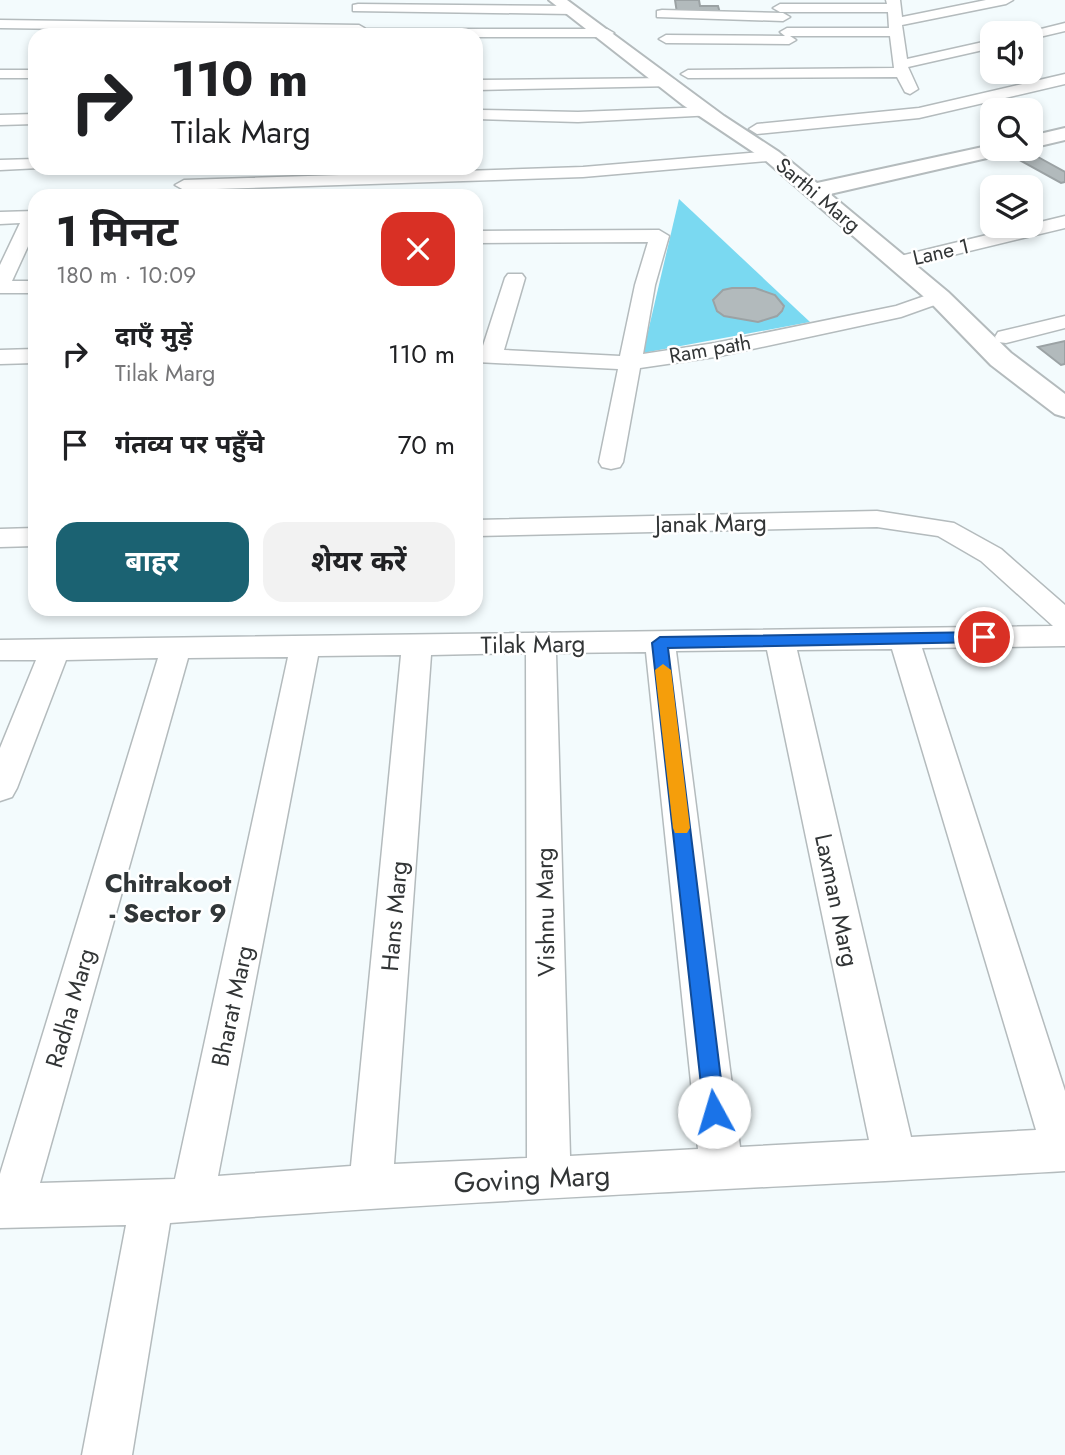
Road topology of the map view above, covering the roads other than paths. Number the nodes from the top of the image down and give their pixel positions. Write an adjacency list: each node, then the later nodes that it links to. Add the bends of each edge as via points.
1 (1006, 0): 7 (street)
2 (358, 4): 4 (street); 11 (street)
3 (564, 5): 4 (street); 13 (street, Sarthi Marg)
4 (439, 6): 12 (street)
5 (661, 7): 6 (street); 19 (street)
6 (780, 8): 7 (street); 18 (street)
7 (895, 15): 18 (street); 20 (street)
8 (0, 24): 10 (street)
9 (1065, 27): 14 (street)
10 (182, 28)
11 (362, 28)
12 (440, 28)
13 (612, 30): 15 (street); 26 (street, Sarthi Marg, via 630,52)
14 (1043, 32)
15 (483, 33)
16 (648, 43): 19 (street)
17 (980, 47): 20 (street)
18 (793, 51): 19 (street); 19 (street); 20 (street)
19 (674, 57): 28 (street)
20 (901, 69): 30 (street)
21 (483, 72): 22 (street)
22 (504, 72)
23 (0, 74): 24 (street)
24 (28, 74)
25 (1065, 79): 29 (street)
26 (670, 83): 27 (street); 28 (street, Sarthi Marg)
27 (483, 85)
28 (711, 99): 32 (street, via 604,117); 35 (street); 39 (street, Sarthi Marg, via 743,139)
29 (959, 104): 30 (street); 31 (street)
30 (919, 113): 35 (street)
31 (980, 114)
32 (483, 115)
33 (28, 119): 34 (street)
34 (0, 120)
35 (757, 129): 39 (street)
36 (1065, 134): 37 (street)
37 (1043, 138)
38 (980, 153): 45 (street)
39 (772, 156): 43 (street); 45 (street, Sarthi Marg)
40 (28, 164): 41 (street)
41 (0, 165)
42 (308, 175): 43 (street); 44 (street)
43 (423, 181)
44 (185, 183)
45 (812, 191): 51 (street, Sarthi Marg)
46 (28, 217): 47 (street)
47 (0, 218)
48 (1065, 222): 51 (street, Lane 1)
49 (28, 229): 53 (street)
50 (483, 237): 60 (street, via 659,236)
51 (899, 262): 55 (street, Sarthi Marg)
52 (515, 278): 58 (street)
53 (1, 283): 54 (street)
54 (28, 286)
55 (939, 297): 57 (street); 60 (street, Ram path, via 901,311); 63 (street, Sarthi Marg, via 1001,359)
56 (1065, 321): 57 (street)
57 (1006, 337): 62 (street)
58 (483, 355): 60 (street, Ram path)
59 (16, 357): 61 (street)
60 (629, 363): 64 (street)
61 (0, 377)
62 (1065, 380)
63 (1065, 408)
64 (611, 463)
65 (483, 528): 68 (street, Janak Marg, via 877,519 945,529 990,555)
66 (28, 537): 67 (street)
67 (0, 538)
68 (1065, 621)
69 (1065, 636): 70 (street, Tilak Marg)
70 (904, 639): 71 (street, Tilak Marg); 80 (street)
71 (780, 640): 72 (street, Tilak Marg); 81 (street, Laxman Marg)
72 (660, 643): 73 (street, Tilak Marg); 82 (street)
73 (541, 644): 74 (street, Tilak Marg); 83 (street, Vishnu Marg)
74 (417, 646): 76 (street, Tilak Marg); 84 (street, Hans Marg)
75 (176, 648): 76 (street, Tilak Marg); 77 (street, Tilak Marg); 86 (street, Radha Marg)
76 (305, 648): 85 (street, Bharat Marg)
77 (55, 649): 78 (street, Tilak Marg); 79 (street)
78 (0, 650)
79 (0, 788)
80 (1064, 1150): 81 (street, Goving Marg)
81 (895, 1161): 82 (street, Goving Marg)
82 (721, 1168): 83 (street, Goving Marg)
83 (550, 1179): 84 (street, Goving Marg)
84 (370, 1186): 85 (street, Goving Marg)
85 (172, 1201): 86 (street, Goving Marg); 87 (street, Bharat Marg)
86 (6, 1206)
87 (107, 1455)

